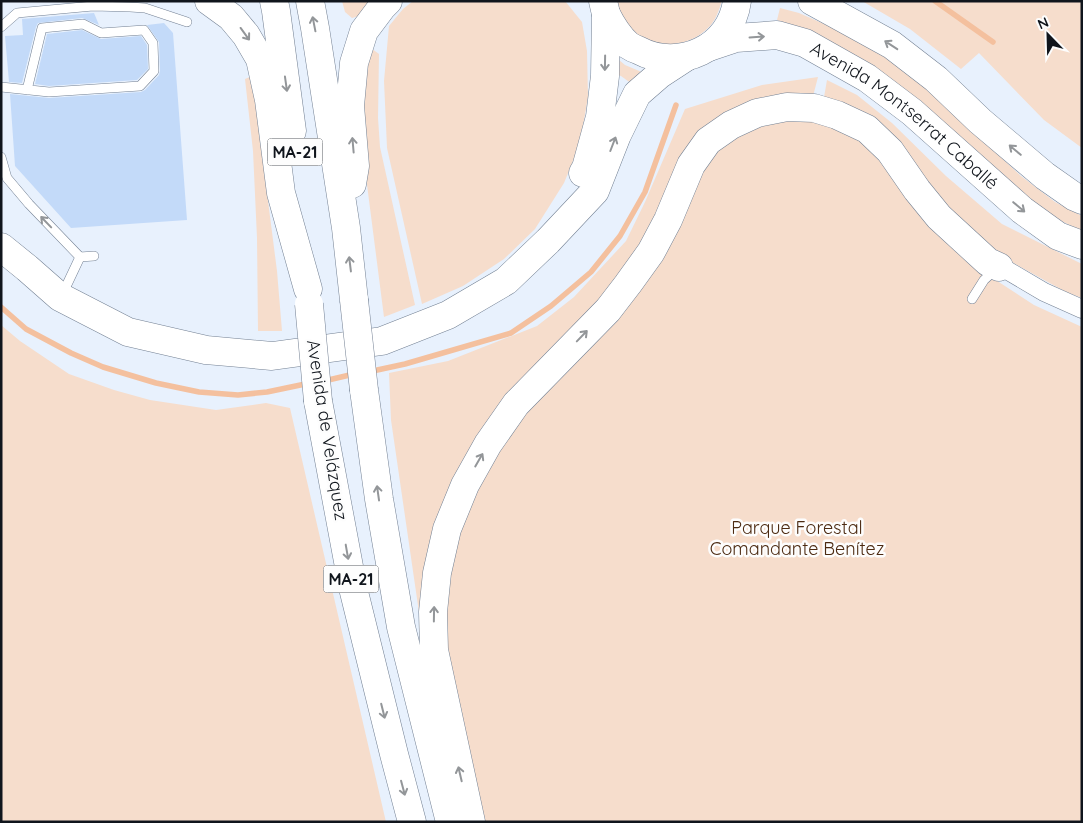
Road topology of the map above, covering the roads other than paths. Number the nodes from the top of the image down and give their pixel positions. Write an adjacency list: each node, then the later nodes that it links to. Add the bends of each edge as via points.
1 (209, 1): 25 (main road, one-way to 25, via 230,16 260,59 269,100 281,193)
2 (274, 1): 25 (main road, Avenida de Velázquez / MA-21, one-way to 25, via 298,170)
3 (310, 1): 16 (main road, MA-21, one-way to 3)
4 (388, 1): 16 (main road, one-way to 4, via 355,166 350,106 354,63 364,31)
5 (738, 1): 11 (main road, via 721,36)
6 (812, 1): 15 (main road, one-way to 6, via 1045,176 936,79 892,45)
7 (145, 5): 9 (lane); 10 (lane, via 17,13)
8 (604, 8): 11 (main road, via 615,32 629,46 647,55 666,59); 18 (main road, one-way to 18, via 605,76 600,117 586,168)
9 (187, 22)
10 (1, 27)
11 (698, 52): 18 (main road, one-way to 11, via 594,191 616,134 637,94 660,74); 19 (main road, Avenida Montserrat Caballé, one-way to 19, via 736,38 777,35 805,44 867,78 912,112 1022,210 1058,236)
12 (1, 86): 13 (lane)
13 (27, 90): 13 (lane, via 48,92 140,86 154,71 153,43 144,30 101,33 83,24 42,28)
14 (1, 157): 22 (lane, one-way to 14, via 7,178)
15 (1082, 200)
16 (346, 228): 30 (main road, MA-21, one-way to 16, bridge, via 401,627 379,499)
17 (1, 231): 24 (main road)
18 (548, 241): 26 (main road, via 506,281 448,315 382,341 272,356 206,350 128,332)
19 (1082, 245)
20 (1, 247): 24 (main road)
21 (94, 256): 22 (lane)
22 (80, 257): 26 (lane)
23 (999, 267): 27 (lane, via 984,280); 28 (street); 31 (main road, one-way to 23, via 434,650 437,573 447,529 464,485 516,404 608,310 651,252 691,165 708,141 757,113 787,107 814,108 837,115 867,129 890,150 939,217 988,262)
24 (27, 268): 26 (main road)
25 (308, 296): 29 (main road, Avenida de Velázquez / MA-21, one-way to 29, bridge, via 318,401 353,588)
26 (60, 297)
27 (972, 299)
28 (1082, 309)
29 (412, 822)
30 (450, 822)
31 (471, 822)

